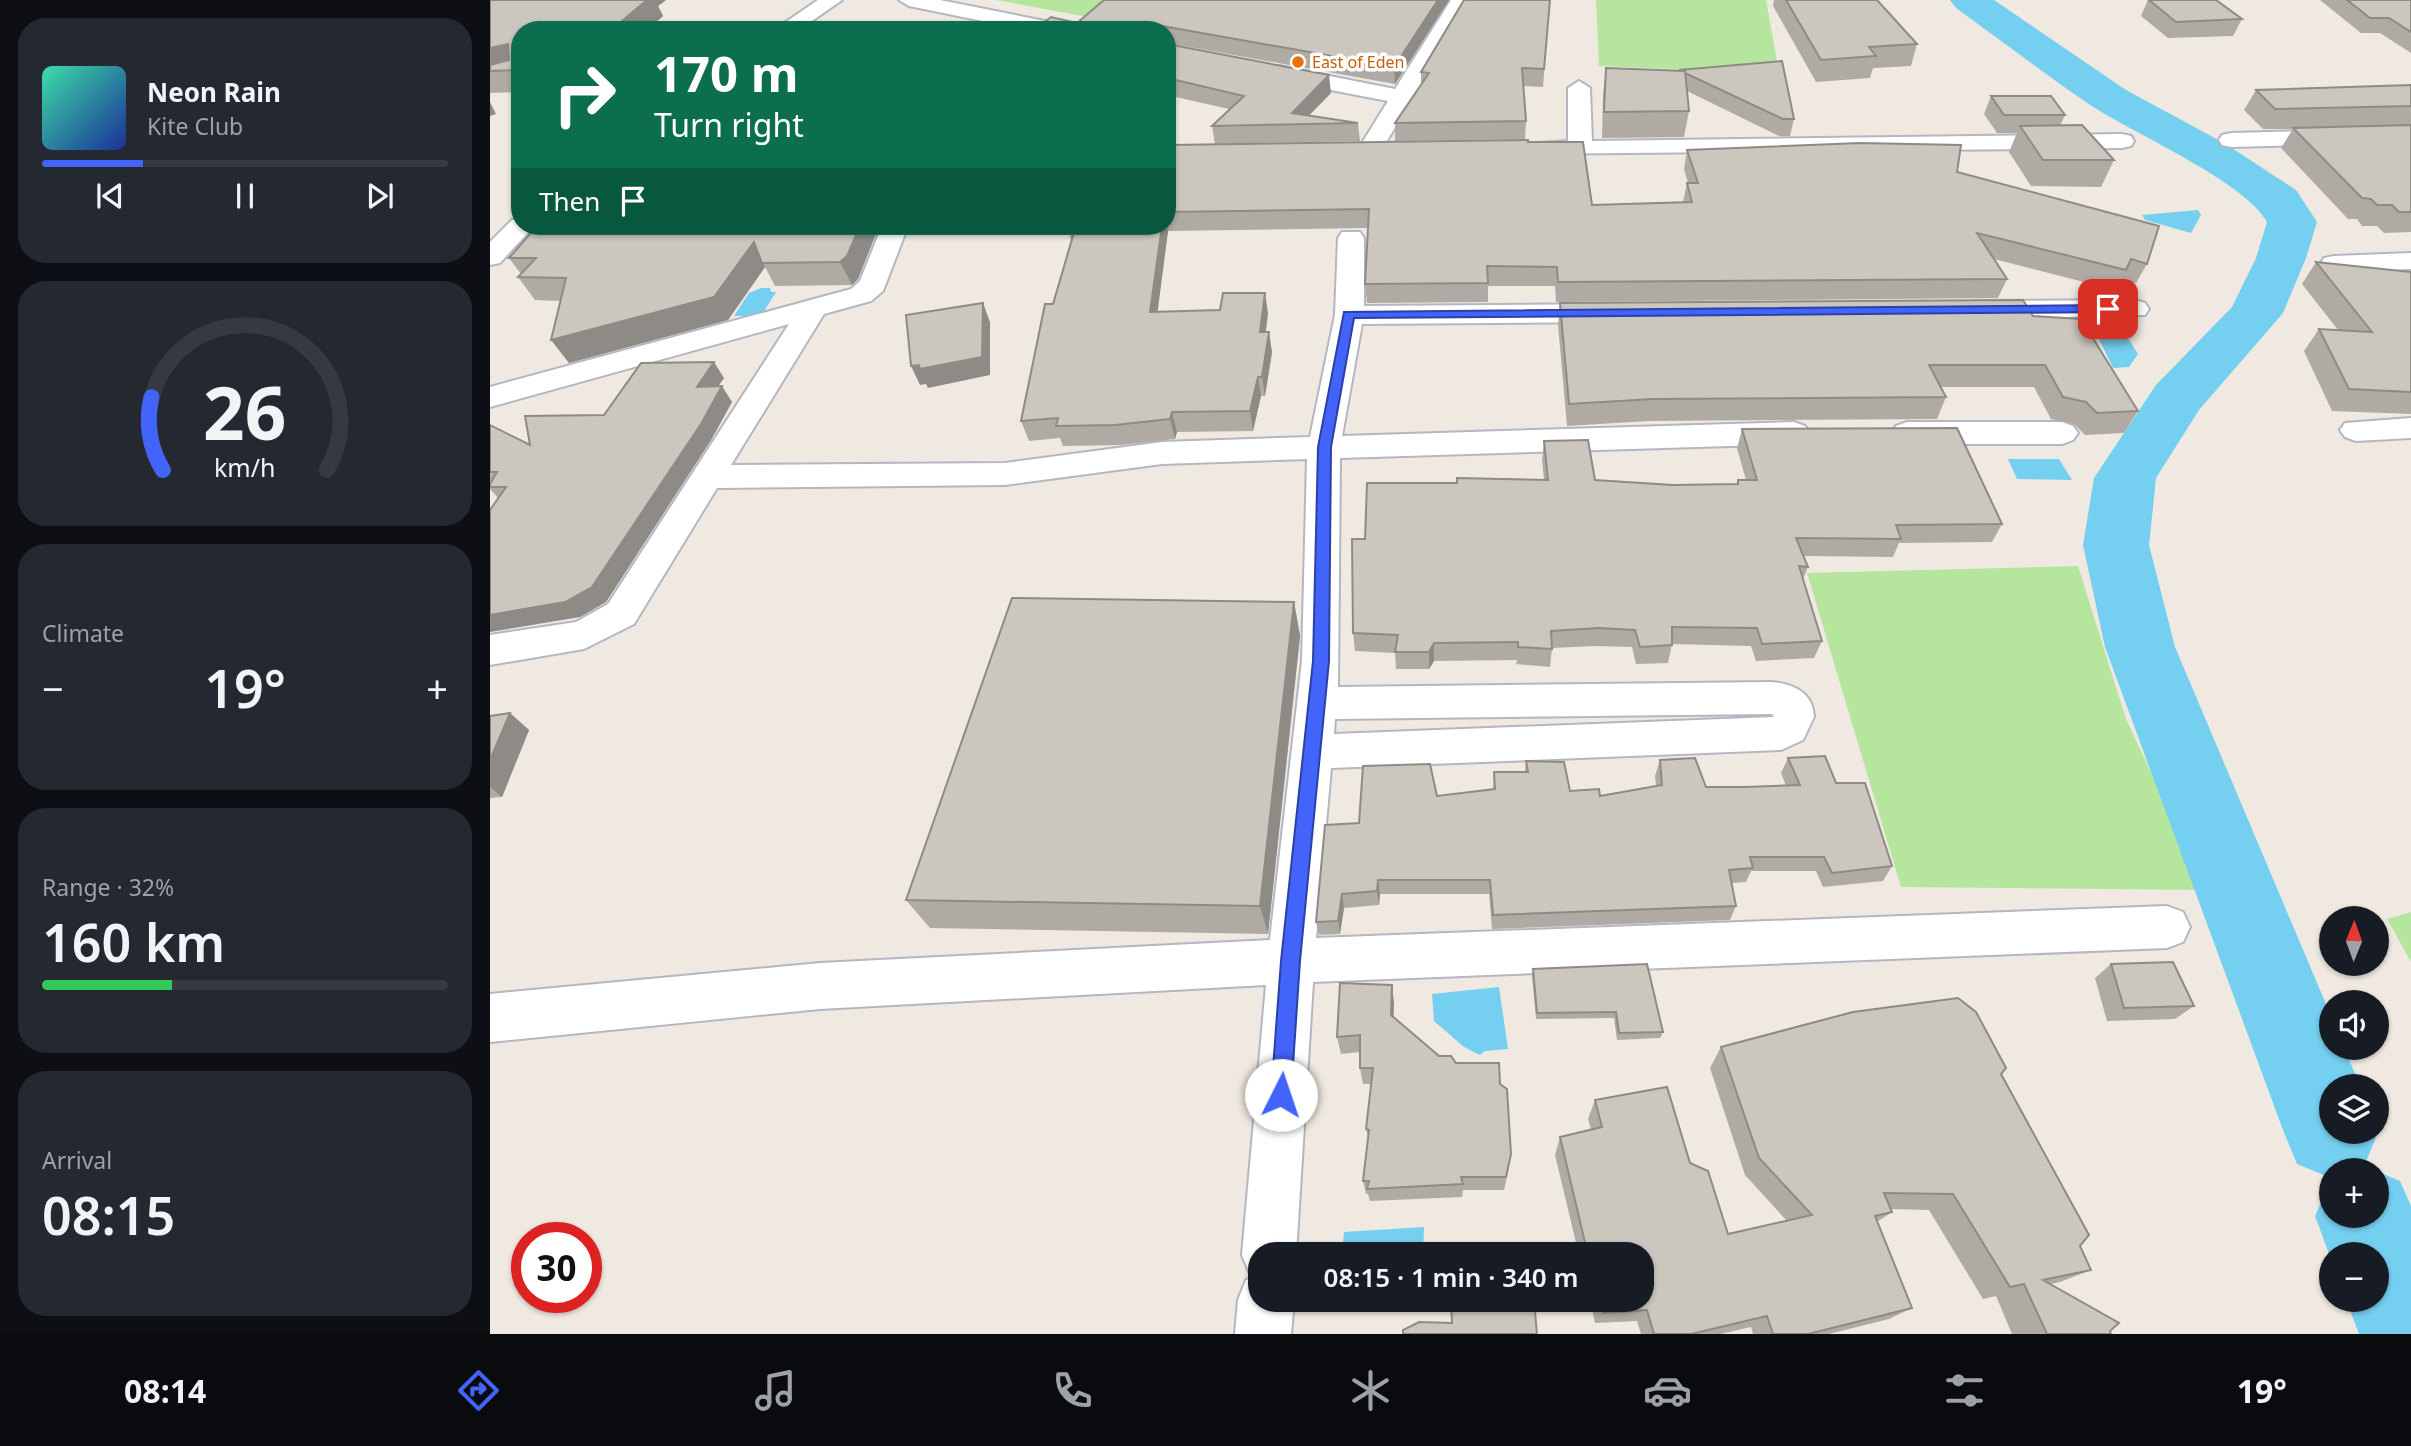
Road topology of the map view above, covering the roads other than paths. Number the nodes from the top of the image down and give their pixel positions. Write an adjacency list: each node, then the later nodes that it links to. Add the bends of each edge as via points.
1 (832, 0): 4 (street)
2 (909, 0): 5 (street)
3 (1461, 0): 8 (street)
4 (798, 21)
5 (1015, 21)
6 (1258, 69): 8 (street)
7 (1579, 88): 12 (street)
8 (1401, 97): 14 (street)
9 (2411, 135): 10 (street)
10 (2231, 140)
11 (2122, 141): 12 (street)
12 (1580, 148): 13 (street)
13 (1514, 149)
14 (1369, 151): 15 (street); 16 (street)
15 (1395, 151)
16 (1342, 152)
17 (512, 235): 20 (street)
18 (892, 235): 24 (street, via 873,285 861,295)
19 (1350, 238): 27 (street)
20 (490, 257)
21 (2411, 261): 22 (street)
22 (2334, 264)
23 (2135, 309): 25 (street)
24 (812, 310): 28 (street); 35 (street)
25 (1953, 310)
26 (1631, 313): 27 (street)
27 (1349, 315): 34 (street)
28 (490, 397)
29 (2411, 428): 30 (street)
30 (2356, 430)
31 (1821, 433): 34 (street)
32 (1874, 433): 33 (street)
33 (2062, 433)
34 (1324, 447): 35 (street, via 1162,453 1005,474); 38 (street)
35 (709, 477): 36 (street, via 621,614 584,635)
36 (490, 650)
37 (1591, 700): 38 (street); 39 (street); 39 (street, via 1784,699 1794,708 1796,718 1791,728 1781,733)
38 (1317, 702): 40 (street)
39 (1595, 740): 40 (street)
40 (1312, 752): 42 (street)
41 (2167, 927): 42 (street)
42 (1291, 961): 43 (street, via 820,986); 44 (street)
43 (490, 1018)
44 (1270, 1242)
45 (1265, 1312): 46 (street)
46 (1264, 1334)

